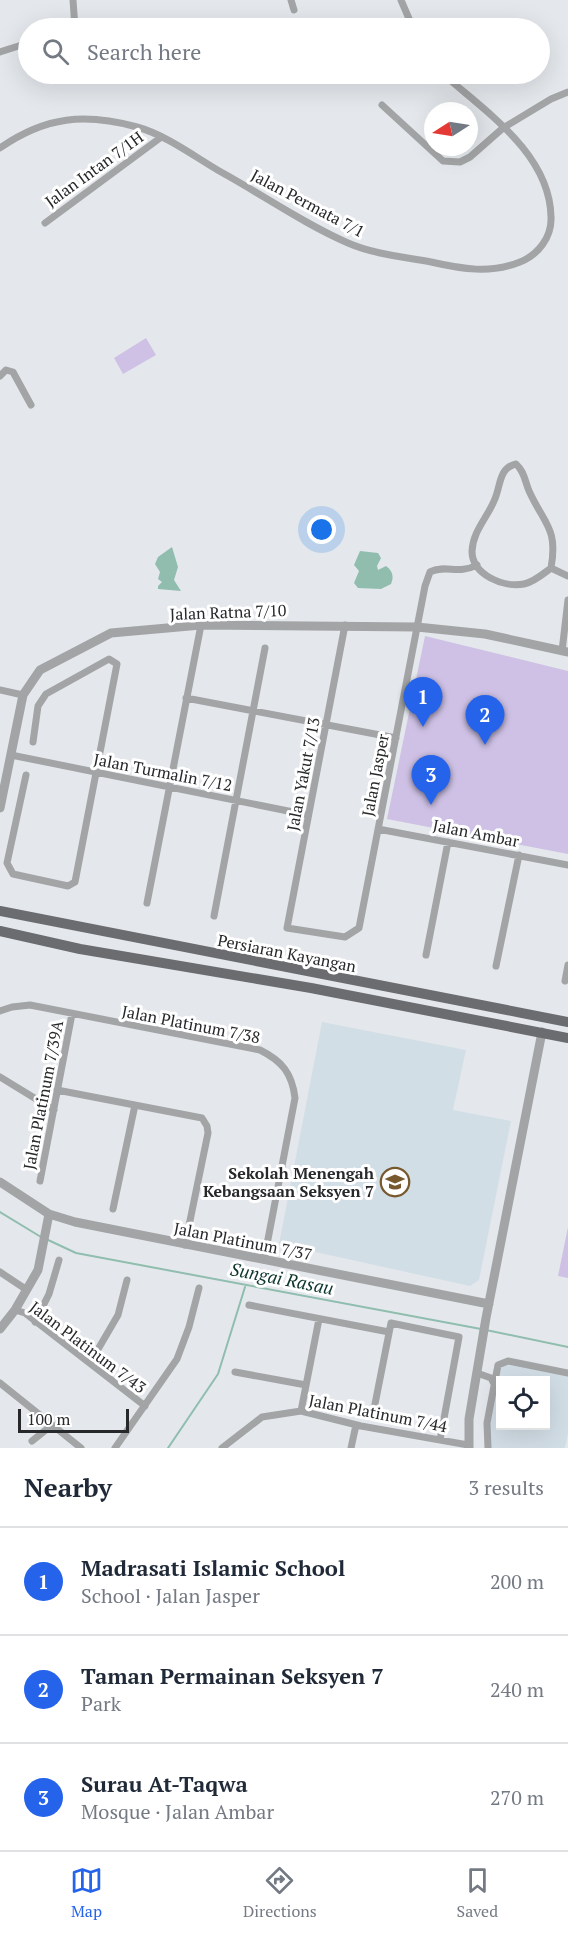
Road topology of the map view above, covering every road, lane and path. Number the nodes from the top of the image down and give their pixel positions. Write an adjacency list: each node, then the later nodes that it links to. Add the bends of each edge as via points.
1 (73, 0): 5 (street)
2 (291, 0): 4 (street)
3 (401, 0): 6 (street)
4 (294, 10)
5 (74, 18)
6 (409, 18)
7 (18, 47): 8 (street)
8 (0, 52)
9 (454, 84): 12 (street, Jalan Permata 7/1)
10 (568, 92): 12 (street)
11 (382, 105): 12 (street, via 443,160 460,162 470,157)
12 (503, 128): 13 (street, Jalan Permata 7/1, via 545,180 552,224 539,250 527,260 508,267 471,270 348,243)
13 (160, 138): 14 (street, Jalan Permata 7/1, via 140,128 91,117 33,129); 15 (street, Jalan Intan 7/1H)
14 (0, 148)
15 (45, 223)
16 (0, 376): 17 (street, via 6,370 13,372)
17 (31, 405)
18 (477, 566): 19 (street, via 504,585 524,584); 19 (street, via 472,552 477,530 494,501 503,472 516,464 553,532); 24 (street, Jalan Jasper, via 465,571 439,567 430,572)
19 (551, 568): 20 (street)
20 (568, 576)
21 (568, 600): 26 (street)
22 (345, 624): 23 (street, Jalan Ratna 7/10); 24 (street, Jalan Ratna 7/10); 31 (street, Jalan Yakut 7/13)
23 (201, 625): 28 (street, Jalan Ratna 7/10, via 111,633 40,670); 29 (street)
24 (417, 627): 26 (street, Jalan Ratna 7/10, via 485,634); 32 (street, Jalan Jasper)
25 (265, 648): 30 (street)
26 (565, 652)
27 (0, 690): 28 (street)
28 (23, 695): 34 (street, Jalan Ratna 7/10)
29 (186, 698): 30 (street); 37 (street)
30 (253, 711): 31 (street); 38 (street)
31 (326, 725): 32 (street); 40 (street, Jalan Yakut 7/13)
32 (396, 738): 41 (street, Jalan Jasper)
33 (33, 742): 35 (street, via 38,706 46,694 109,659 117,664)
34 (11, 756): 35 (street, Jalan Turmalin 7/12); 39 (street, Jalan Ratna 7/10)
35 (96, 772): 36 (street, via 75,882 68,886 13,874 7,863); 37 (street, Jalan Turmalin 7/12)
36 (26, 775)
37 (167, 787): 38 (street, Jalan Turmalin 7/12); 45 (street)
38 (235, 800): 40 (street, Jalan Turmalin 7/12); 47 (street)
39 (0, 808)
40 (308, 815): 48 (street, Jalan Yakut 7/13, via 287,928 345,937)
41 (378, 829): 42 (street, Jalan Ambar); 48 (street, Jalan Jasper)
42 (448, 842): 43 (street, Jalan Ambar); 50 (street)
43 (519, 855): 44 (street, Jalan Ambar); 52 (street)
44 (568, 865)
45 (147, 903)
46 (2, 910): 56 (main road, Persiaran Kayangan)
47 (214, 916)
48 (359, 928)
49 (0, 931): 57 (main road, Persiaran Kayangan, via 80,949)
50 (426, 955)
51 (568, 965): 53 (street)
52 (496, 966)
53 (565, 981)
54 (0, 1011): 55 (street, Jalan Platinum 7/38, via 30,1005)
55 (72, 1014): 60 (street, Jalan Platinum 7/39A); 69 (street, Jalan Platinum 7/38, via 260,1050 283,1064 295,1098)
56 (568, 1022)
57 (542, 1032): 58 (main road, Persiaran Kayangan); 75 (street)
58 (568, 1038)
59 (0, 1077): 62 (street)
60 (57, 1090): 61 (street); 62 (street, Jalan Platinum 7/39A)
61 (135, 1105): 65 (street); 67 (street, via 202,1118 207,1126)
62 (54, 1110): 63 (street, Jalan Platinum 7/39A)
63 (40, 1181)
64 (0, 1182): 66 (street, Jalan Platinum 7/37)
65 (113, 1209)
66 (49, 1214): 67 (street, Jalan Platinum 7/37); 73 (street, via 38,1270)
67 (185, 1245): 69 (street, Jalan Platinum 7/37)
68 (59, 1260): 78 (street)
69 (264, 1260): 75 (street, Jalan Platinum 7/37)
70 (0, 1272): 73 (street)
71 (127, 1280): 81 (street, via 118,1315)
72 (199, 1288): 90 (street, via 177,1359)
73 (27, 1290): 76 (street)
74 (249, 1305): 77 (street)
75 (489, 1305): 84 (street)
76 (15, 1311): 78 (street, Jalan Platinum 7/43, via 25,1313); 79 (street)
77 (319, 1319): 80 (street); 87 (street)
78 (35, 1322): 81 (street, Jalan Platinum 7/43)
79 (0, 1329)
80 (389, 1332): 89 (street); 94 (street, via 391,1323 459,1337)
81 (90, 1363): 90 (street, Jalan Platinum 7/43)
82 (497, 1368): 84 (street); 85 (street, via 508,1361); 88 (street)
83 (235, 1371): 87 (street)
84 (477, 1371): 88 (street); 96 (street)
85 (568, 1373)
86 (0, 1383): 92 (street)
87 (306, 1384): 91 (street)
88 (494, 1384): 101 (street, via 486,1423)
89 (375, 1404)
90 (145, 1406): 98 (street)
91 (301, 1411): 93 (street, Jalan Platinum 7/44); 99 (street, Jalan Platinum 7/44, via 262,1417)
92 (52, 1425): 95 (street); 97 (street)
93 (356, 1425): 94 (street, Jalan Platinum 7/44); 100 (street)
94 (440, 1440): 96 (street, Jalan Platinum 7/44)
95 (32, 1441)
96 (468, 1446)
97 (81, 1448)
98 (115, 1448)
99 (222, 1448)
100 (351, 1448)
101 (488, 1448)

